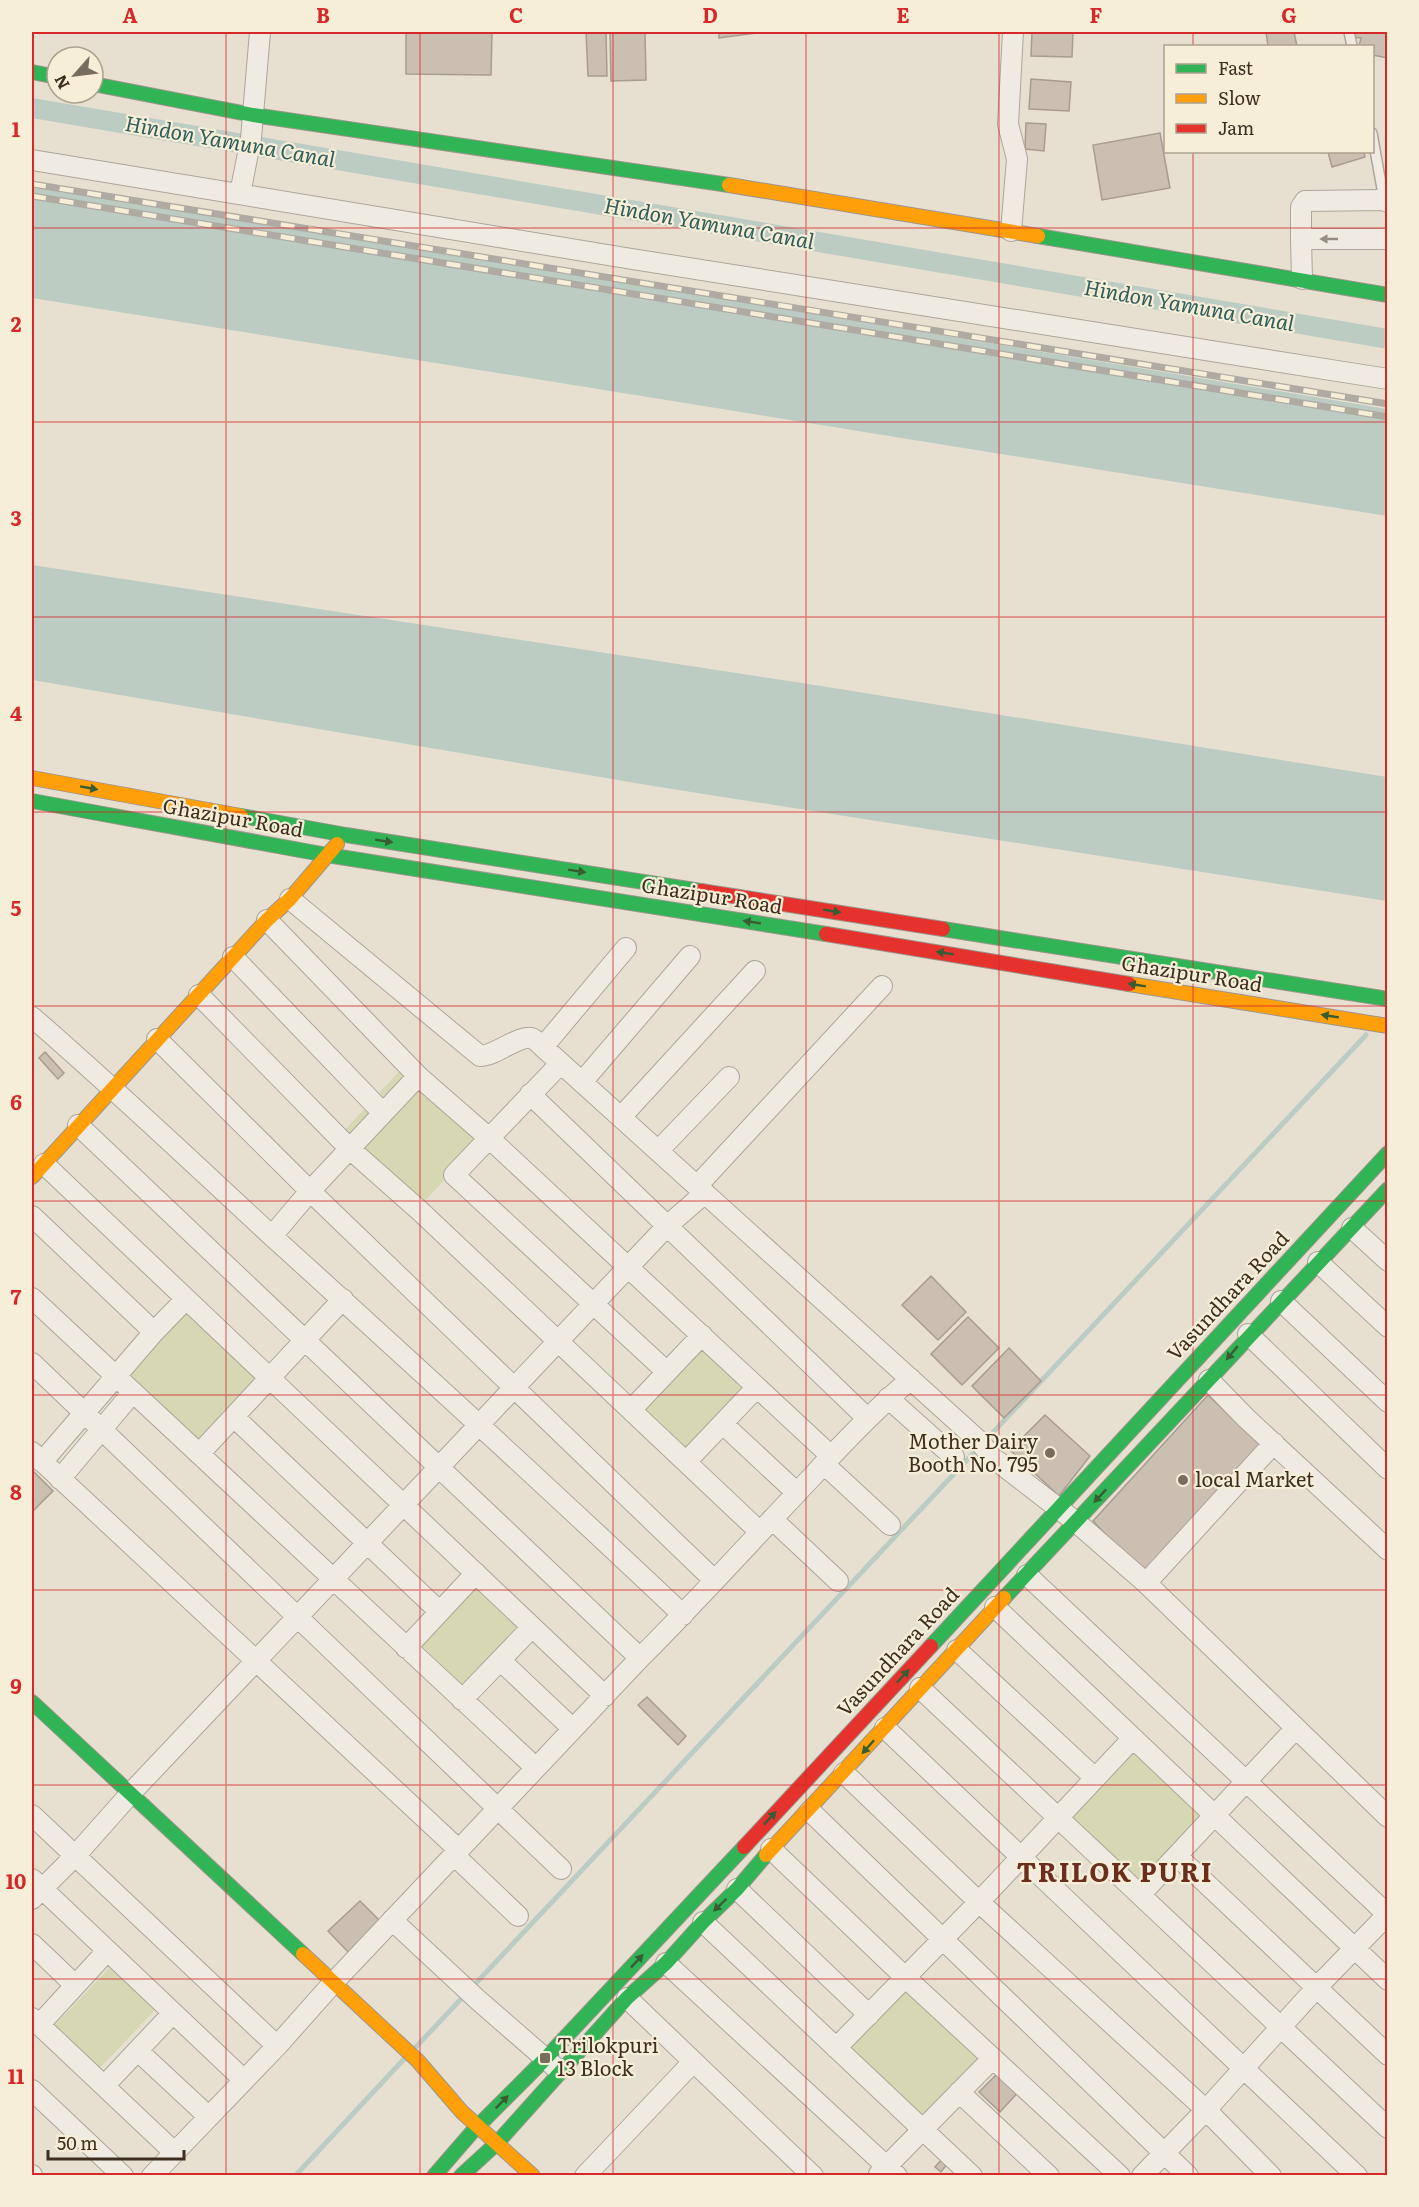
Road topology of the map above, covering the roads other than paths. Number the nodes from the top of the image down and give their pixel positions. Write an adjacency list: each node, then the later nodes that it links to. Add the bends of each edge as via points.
1 (260, 32): 4 (street)
2 (1013, 32): 9 (street, via 1008,124 1017,159)
3 (105, 86): 4 (street)
4 (253, 115): 7 (street); 9 (street, via 773,191)
5 (1374, 143): 8 (lane)
6 (32, 160): 7 (street)
7 (240, 194): 14 (street)
8 (1386, 201): 10 (street, via 1305,201 1301,207)
9 (1011, 231): 12 (street)
10 (1300, 239): 11 (street, one-way to 10); 12 (street)
11 (1388, 239)
12 (1302, 279): 13 (street)
13 (1388, 295)
14 (1388, 380)
15 (32, 778): 17 (street, Ghazipur Road, one-way to 17)
16 (32, 801): 18 (street, Ghazipur Road)
17 (346, 835): 18 (street); 27 (street, Ghazipur Road, one-way to 27)
18 (327, 855): 19 (street); 29 (street, Ghazipur Road, one-way to 18)
19 (290, 899): 20 (street); 31 (street, via 480,1056 525,1038)
20 (267, 920): 23 (street); 33 (street)
21 (626, 948): 31 (street)
22 (690, 956): 35 (street)
23 (233, 957): 26 (street); 38 (street)
24 (754, 971): 39 (street)
25 (882, 986): 47 (street)
26 (198, 995): 30 (street); 42 (street)
27 (1388, 999)
28 (32, 1017): 36 (street)
29 (1388, 1026)
30 (157, 1040): 36 (street); 48 (street)
31 (543, 1047): 32 (street)
32 (561, 1063): 35 (street); 37 (street)
33 (418, 1076): 38 (street); 41 (street)
34 (729, 1077): 43 (street)
35 (582, 1082): 39 (street)
36 (114, 1088): 40 (street); 52 (street)
37 (530, 1094): 41 (street); 50 (street)
38 (383, 1113): 42 (street)
39 (621, 1117): 43 (street)
40 (78, 1125): 45 (street); 65 (street)
41 (489, 1138): 55 (street); 60 (street, via 454,1175)
42 (350, 1149): 48 (street); 66 (street)
43 (658, 1151): 47 (street)
44 (1388, 1153): 96 (street, Vasundhara Road)
45 (38, 1170): 57 (street)
46 (1387, 1189): 51 (street, Vasundhara Road)
47 (701, 1190): 50 (street); 71 (street)
48 (310, 1191): 52 (street); 73 (street)
49 (32, 1216): 62 (street)
50 (667, 1226): 55 (street); 81 (street)
51 (1352, 1228): 53 (street); 54 (street, Vasundhara Road)
52 (272, 1236): 58 (street)
53 (1388, 1261)
54 (1318, 1262): 59 (street, Vasundhara Road); 61 (street)
55 (628, 1267): 60 (street); 64 (street)
56 (32, 1298): 69 (street)
57 (186, 1299): 62 (street); 70 (street)
58 (343, 1299): 65 (street); 82 (street)
59 (1281, 1301): 63 (street, Vasundhara Road); 77 (street)
60 (593, 1304): 66 (street); 68 (street)
61 (1388, 1327)
62 (154, 1332): 69 (street)
63 (1248, 1334): 72 (street, Vasundhara Road, one-way to 72); 92 (street)
64 (702, 1335): 68 (street); 74 (street)
65 (305, 1341): 70 (street); 91 (street)
66 (558, 1341): 73 (street); 78 (street)
67 (32, 1363): 79 (street)
68 (667, 1372): 78 (street)
69 (116, 1377): 75 (street); 79 (street)
70 (270, 1379): 80 (street); 95 (street)
71 (910, 1379): 76 (street); 96 (street, via 992,1457)
72 (1209, 1380): 85 (street); 97 (street, Vasundhara Road, one-way to 97)
73 (514, 1387): 82 (street); 105 (street)
74 (757, 1387): 83 (street); 89 (street)
75 (133, 1392): 84 (street); 86 (street)
76 (888, 1398): 81 (street); 88 (street)
77 (1388, 1402)
78 (631, 1410): 90 (street)
79 (84, 1414): 84 (street); 87 (street)
80 (234, 1417): 86 (street); 100 (street)
81 (867, 1418): 89 (street)
82 (479, 1423): 91 (street); 110 (street)
83 (723, 1424): 90 (street); 94 (street)
84 (101, 1430): 93 (street); 111 (street)
85 (1274, 1443): 101 (street); 107 (street)
86 (199, 1454): 104 (street)
87 (37, 1457): 93 (street)
88 (954, 1457)
89 (827, 1460): 94 (street); 99 (street)
90 (686, 1462): 98 (street)
91 (438, 1467): 95 (street); 115 (street)
92 (1388, 1469)
93 (60, 1479): 117 (street)
94 (797, 1492): 98 (street)
95 (403, 1505): 100 (street); 102 (street)
96 (1058, 1508): 97 (street); 172 (street, Vasundhara Road, one-way to 96)
97 (1076, 1522): 103 (street, Vasundhara Road); 107 (street)
98 (766, 1525): 105 (street); 106 (street)
99 (890, 1525)
100 (367, 1543): 104 (street); 109 (street)
101 (1388, 1550)
102 (476, 1573): 109 (street); 112 (street)
103 (1027, 1575): 108 (street, Vasundhara Road); 129 (street)
104 (333, 1579): 111 (street); 113 (street)
105 (714, 1580): 110 (street)
106 (838, 1581)
107 (1146, 1583): 123 (street)
108 (995, 1607): 114 (street, Vasundhara Road); 125 (street)
109 (439, 1611): 113 (street)
110 (683, 1615): 115 (street)
111 (297, 1618): 117 (street); 131 (street)
112 (532, 1627): 116 (street); 119 (street)
113 (406, 1648): 120 (street)
114 (957, 1650): 118 (street, Vasundhara Road); 128 (street)
115 (640, 1658): 119 (street)
116 (500, 1660): 120 (street); 124 (street)
117 (256, 1661): 130 (street); 138 (street)
118 (920, 1688): 122 (street, Vasundhara Road); 135 (street)
119 (605, 1696): 124 (street)
120 (462, 1700): 126 (street)
121 (32, 1702): 130 (street)
122 (885, 1728): 127 (street, Vasundhara Road, one-way to 127); 139 (street)
123 (1296, 1728): 129 (street); 136 (street)
124 (573, 1729): 126 (street)
125 (1133, 1738): 128 (street); 134 (street)
126 (536, 1768): 131 (street)
127 (844, 1773): 132 (street, Vasundhara Road); 146 (street)
128 (1095, 1778): 135 (street)
129 (1246, 1783): 134 (street); 147 (street)
130 (130, 1794): 140 (street); 158 (street)
131 (498, 1809): 138 (street); 142 (street)
132 (810, 1811): 137 (street, Vasundhara Road); 151 (street)
133 (32, 1815): 140 (street)
134 (1215, 1815): 141 (street); 153 (street)
135 (1058, 1817): 139 (street); 145 (street)
136 (1388, 1817)
137 (771, 1849): 144 (street, Vasundhara Road); 156 (street)
138 (456, 1853): 148 (street); 149 (street)
139 (1021, 1855): 146 (street); 173 (street)
140 (75, 1856): 143 (street); 166 (street)
141 (1177, 1856): 145 (street); 160 (street)
142 (561, 1869)
143 (35, 1889): 154 (street)
144 (737, 1889): 150 (street, Vasundhara Road, one-way to 150); 163 (street)
145 (1140, 1895): 165 (street)
146 (979, 1902): 151 (street); 178 (street)
147 (1387, 1915): 153 (street)
148 (518, 1916)
149 (392, 1920): 158 (street); 172 (street)
150 (703, 1922): 155 (street, Vasundhara Road); 167 (street)
151 (941, 1939): 156 (street); 185 (street)
152 (32, 1944): 159 (street)
153 (1355, 1949): 157 (street); 160 (street)
154 (107, 1951): 159 (street); 162 (street)
155 (666, 1963): 161 (street, Vasundhara Road); 186 (street)
156 (905, 1977): 163 (street); 170 (street)
157 (1388, 1980)
158 (333, 1983): 166 (street); 180 (street, via 418,2061)
159 (75, 1985): 164 (street)
160 (1317, 1987): 165 (street); 169 (street)
161 (627, 1998): 171 (street); 172 (street, Vasundhara Road)
162 (172, 2013): 168 (street); 174 (street)
163 (869, 2015): 167 (street)
164 (35, 2021): 175 (street)
165 (1280, 2027): 173 (street); 181 (street)
166 (277, 2046): 174 (street)
167 (836, 2048): 182 (street)
168 (138, 2051): 175 (street); 179 (street)
169 (1388, 2055)
170 (993, 2058): 177 (street); 196 (street)
171 (693, 2062): 192 (street); 193 (street)
172 (552, 2065): 180 (street, Vasundhara Road, one-way to 172); 183 (street, Vasundhara Road)
173 (1243, 2067): 178 (street); 200 (street)
174 (243, 2079): 179 (street)
175 (104, 2086): 184 (street)
176 (32, 2090): 187 (street)
177 (959, 2092): 182 (street); 195 (street)
178 (1206, 2110): 185 (street); 199 (street)
179 (208, 2116): 184 (street)
180 (478, 2126): 183 (street); 189 (street, Vasundhara Road)
181 (1388, 2128)
182 (923, 2130): 186 (street); 194 (street)
183 (497, 2143): 190 (street, Vasundhara Road); 191 (street)
184 (174, 2152): 188 (street)
185 (1163, 2152): 197 (street); 198 (street)
186 (887, 2172)
187 (123, 2175)
188 (152, 2175)
189 (434, 2175)
190 (461, 2175)
191 (533, 2175)
192 (585, 2175)
193 (813, 2175)
194 (972, 2175)
195 (1049, 2175)
196 (1120, 2175)
197 (1142, 2175)
198 (1188, 2175)
199 (1271, 2175)
200 (1357, 2175)

